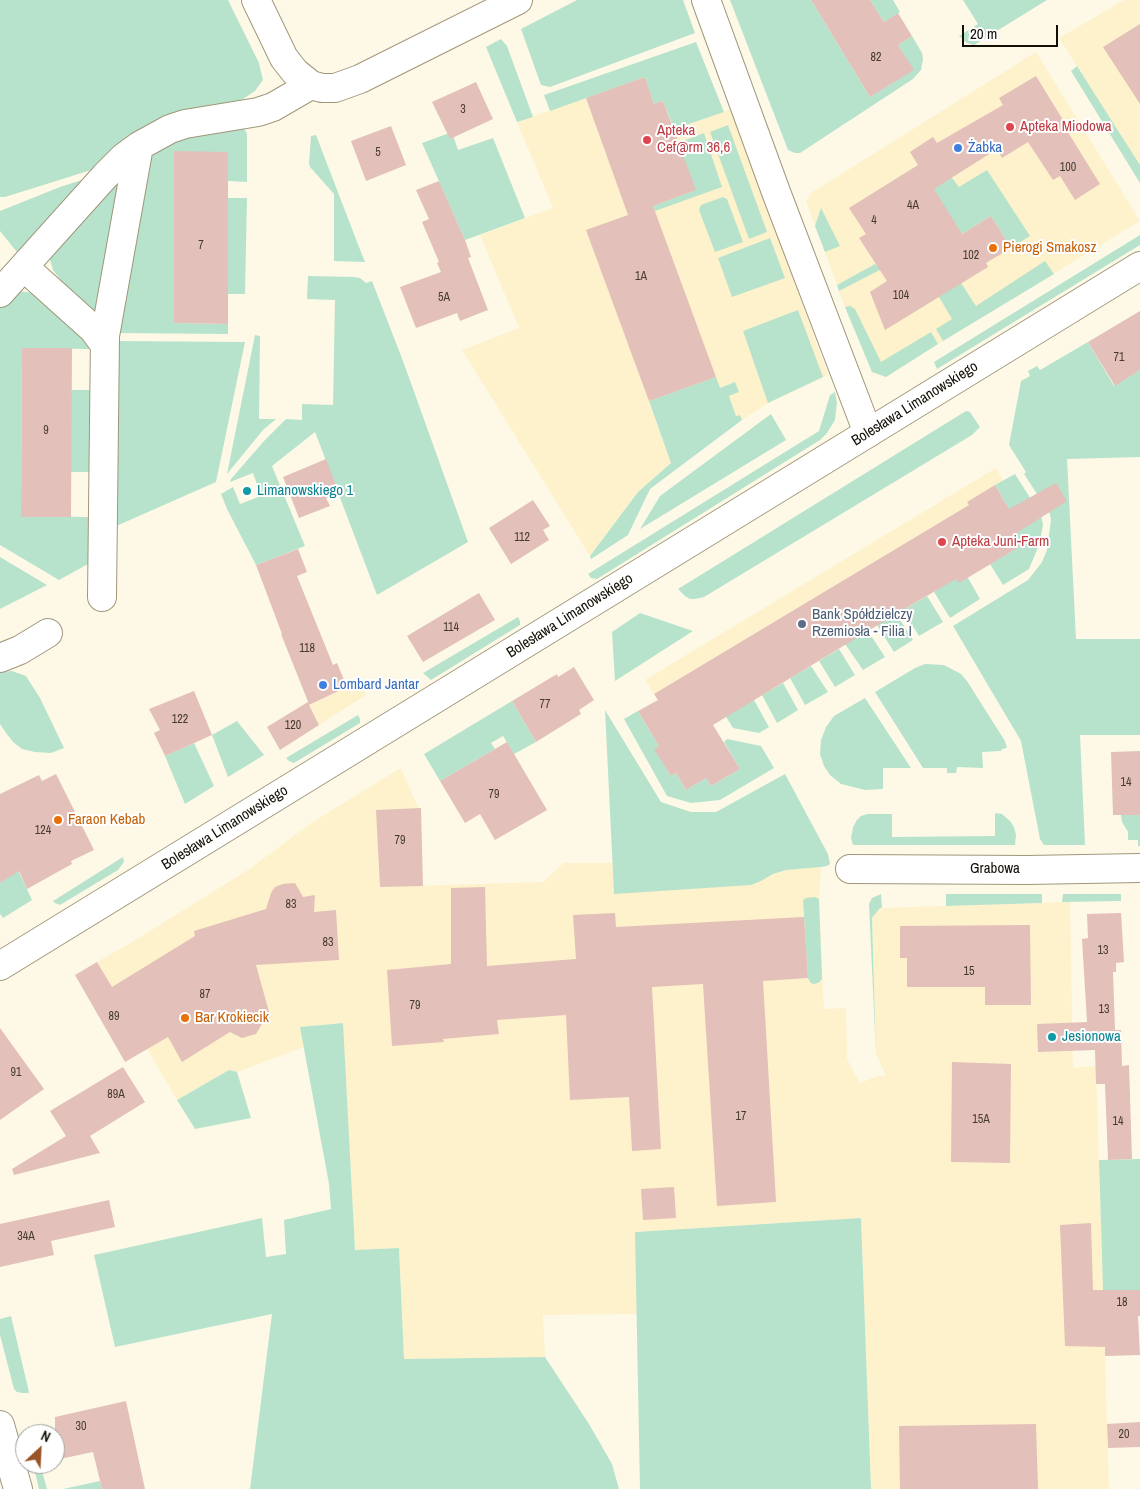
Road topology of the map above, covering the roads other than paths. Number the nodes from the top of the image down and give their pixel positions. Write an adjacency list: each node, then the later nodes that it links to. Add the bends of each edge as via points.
1 (256, 0): 4 (street, via 284,58)
2 (518, 0): 4 (street, via 360,79 335,88)
3 (706, 0): 10 (street)
4 (311, 85): 5 (street, via 258,112 170,128)
5 (139, 146): 7 (street, via 105,176); 9 (street)
6 (1140, 266): 10 (street, Bolesława Limanowskiego)
7 (24, 268): 8 (street); 9 (street, via 93,329)
8 (0, 293)
9 (104, 344): 11 (street)
10 (868, 434): 16 (street, Bolesława Limanowskiego)
11 (102, 597)
12 (48, 633): 13 (street)
13 (0, 658)
14 (1140, 868): 15 (street, Grabowa)
15 (850, 869)
16 (0, 966)
17 (0, 1425): 18 (street)
18 (18, 1489)

